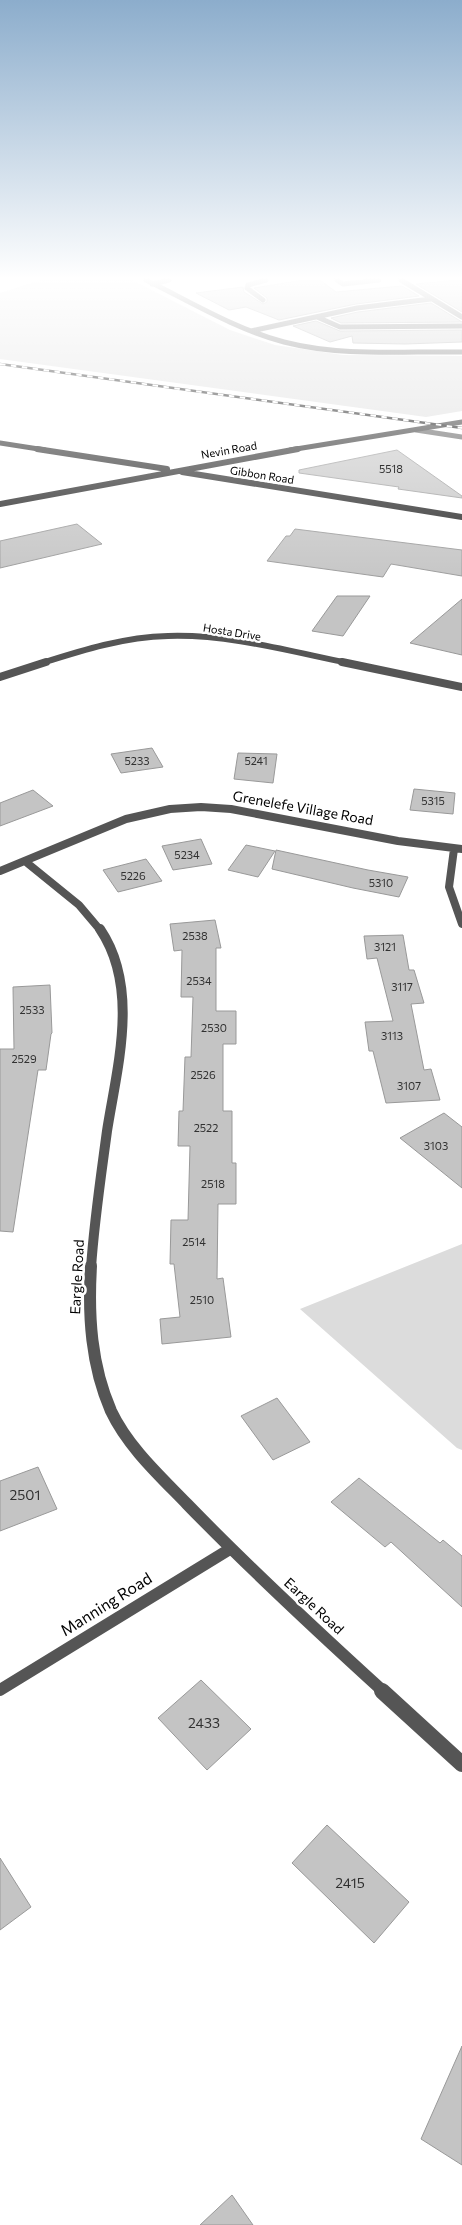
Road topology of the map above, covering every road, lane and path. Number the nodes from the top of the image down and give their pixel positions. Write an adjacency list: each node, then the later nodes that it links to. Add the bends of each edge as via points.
1 (462, 422): 2 (main road, Nevin Road)
2 (416, 430): 3 (street); 5 (main road, Nevin Road)
3 (462, 437)
4 (0, 443): 5 (main road, Gibbon Road)
5 (174, 470): 6 (main road, Nevin Road); 7 (main road, Gibbon Road)
6 (0, 504)
7 (462, 517)
8 (0, 677): 9 (street, Hosta Drive, via 110,645 181,635 233,641)
9 (462, 687)
10 (458, 849): 11 (street, Grenelefe Village Road, via 244,810 194,807 151,813 113,825); 13 (street, via 449,887)
11 (26, 862): 12 (street, Grenelefe Village Road); 14 (street, Eargle Road, via 76,902 105,937 121,980 118,1054 90,1267 88,1312 100,1381 112,1414 133,1447)
12 (0, 871)
13 (462, 924)
14 (230, 1549): 15 (street, Manning Road); 16 (street, Eargle Road)
15 (0, 1690)
16 (462, 1764)

